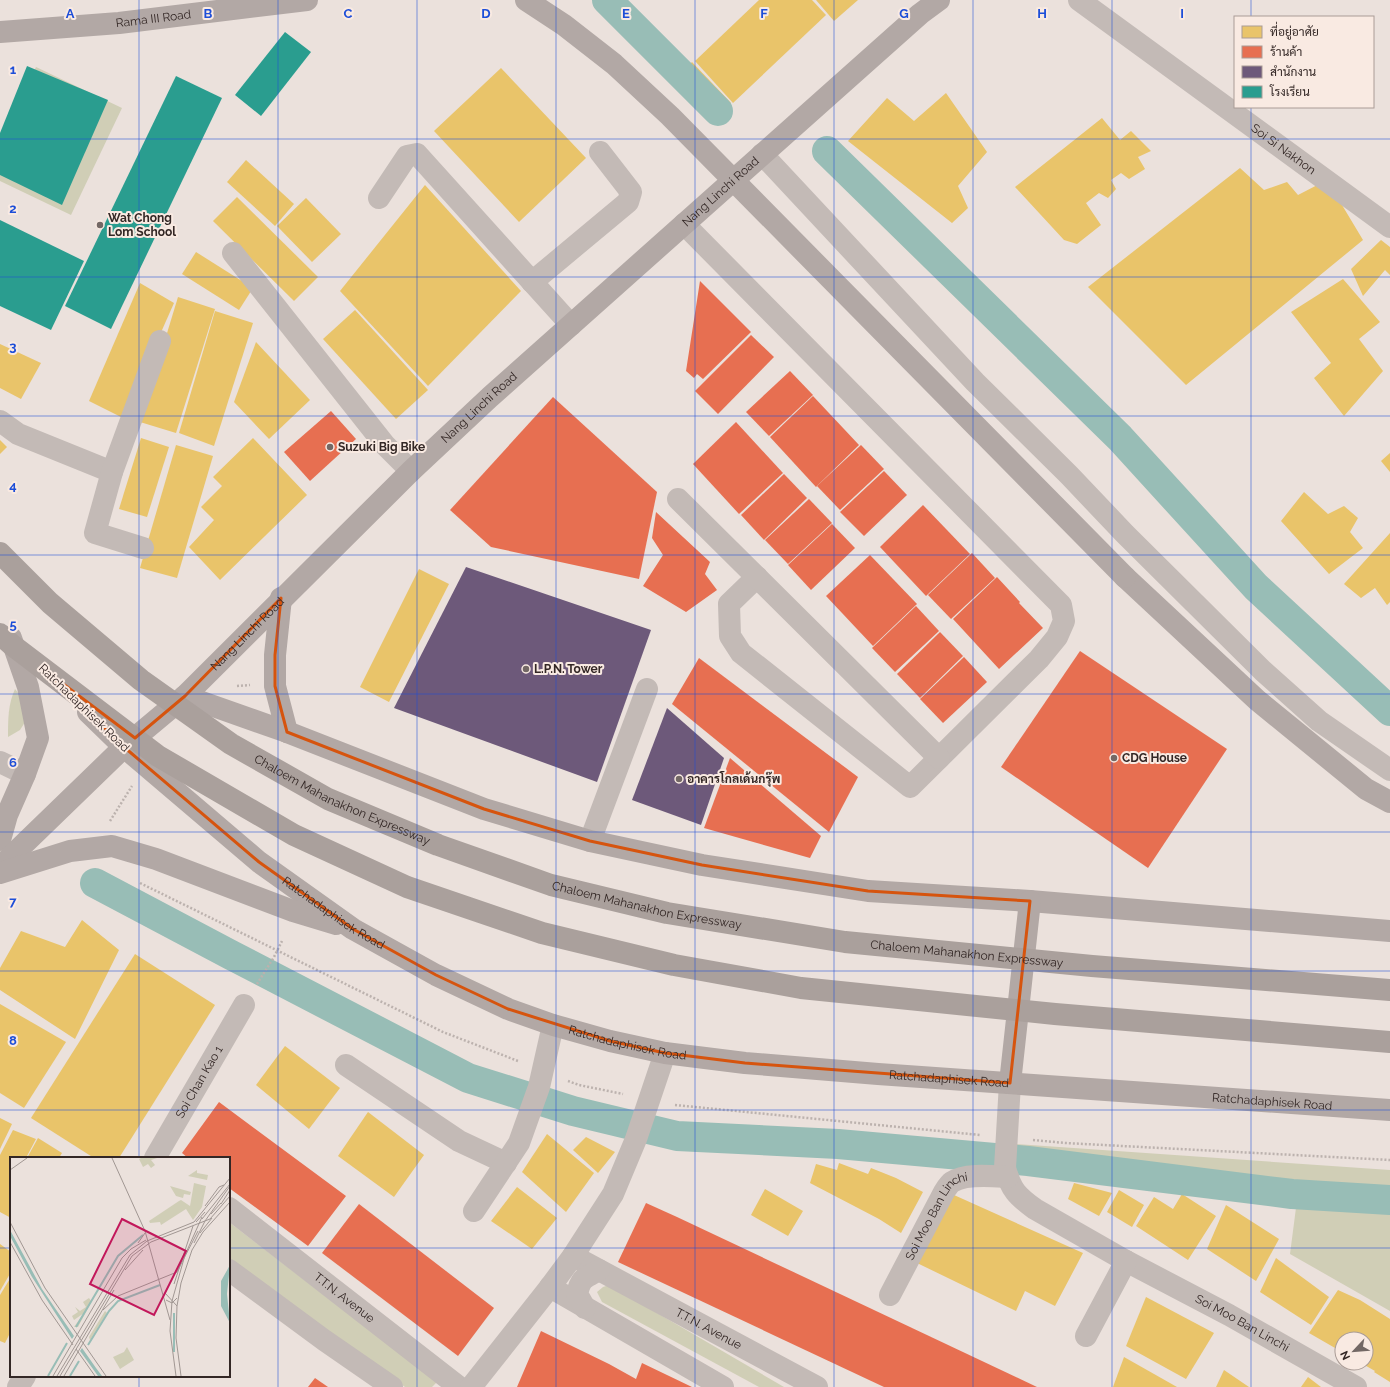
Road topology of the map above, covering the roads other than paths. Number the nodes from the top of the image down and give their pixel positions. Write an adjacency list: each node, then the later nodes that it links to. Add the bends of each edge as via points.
1 (307, 0): 6 (main road, Rama III Road, via 119,24)
2 (526, 0): 33 (main road, bridge, via 564,25 614,64 670,116 1125,577 1258,700 1366,789)
3 (940, 0): 5 (main road, Nang Linchi Road)
4 (1079, 0): 11 (street, Soi Si Nakhon)
5 (923, 7): 8 (main road, Nang Linchi Road)
6 (0, 32)
7 (600, 152): 13 (street, via 631,192 628,202)
8 (762, 154): 10 (main road, Nang Linchi Road); 31 (street, via 975,382 1258,666 1318,721)
9 (379, 198): 13 (street, via 407,156 417,154)
10 (684, 224): 14 (main road, Nang Linchi Road); 29 (street, via 1061,605 1064,621 1057,637 1039,659)
11 (1390, 227)
12 (233, 253): 17 (street, via 385,446)
13 (532, 282): 14 (street)
14 (571, 325): 17 (main road, Nang Linchi Road)
15 (160, 342): 18 (street)
16 (0, 421): 18 (street, via 18,434)
17 (411, 471): 23 (main road, Nang Linchi Road)
18 (112, 472): 20 (street, via 95,532)
19 (678, 499): 22 (street)
20 (142, 548)
21 (0, 553): 41 (highway, Chaloem Mahanakhon Expressway, bridge, via 50,603 141,680 231,744 328,799 438,845 551,885 667,913 845,942 1092,966)
22 (757, 577): 29 (street); 29 (street, via 729,604 730,636 741,653 910,787)
23 (281, 598): 26 (main road, Nang Linchi Road); 27 (main road, via 275,655 275,686)
24 (4, 632): 28 (main road, Ratchadaphisek Road); 32 (main road, via 28,687 38,738); 44 (highway, bridge, via 12,645 158,756 294,836 407,887 542,933 674,965 801,988 1055,1014)
25 (647, 689): 35 (street)
26 (185, 696): 27 (main road); 28 (main road, Nang Linchi Road)
27 (286, 732): 35 (main road, via 484,809)
28 (124, 747): 36 (main road, Nang Linchi Road); 39 (main road, Ratchadaphisek Road, via 259,862)
29 (939, 758)
30 (0, 762): 32 (street)
31 (1390, 770)
32 (25, 774): 34 (main road, via 7,815)
33 (1390, 802)
34 (0, 840)
35 (590, 841): 38 (main road, via 702,865 868,891)
36 (0, 867)
37 (0, 873): 39 (main road, via 70,851 112,846 156,859 293,911)
38 (1030, 901): 40 (main road); 47 (main road)
39 (352, 929): 43 (main road, Ratchadaphisek Road, via 436,976 508,1009)
40 (1390, 931)
41 (1390, 990)
42 (244, 1005): 49 (street, Soi Chan Kao 1)
43 (553, 1025): 45 (main road, Ratchadaphisek Road, via 610,1042); 50 (street, via 539,1088 519,1143)
44 (1390, 1042)
45 (664, 1053): 47 (main road, Ratchadaphisek Road, via 768,1065); 54 (street, via 636,1139 613,1194)
46 (346, 1065): 50 (street, via 459,1141)
47 (1010, 1083): 48 (main road, Ratchadaphisek Road); 51 (street)
48 (1390, 1110)
49 (156, 1157)
50 (506, 1164): 53 (street)
51 (1006, 1172): 55 (street, Soi Moo Ban Linchi, via 1014,1191 1023,1200); 59 (street, Soi Moo Ban Linchi, via 966,1177 952,1182 944,1192)
52 (230, 1209): 65 (street, T.T.N. Avenue)
53 (474, 1211)
54 (573, 1256): 56 (street, T.T.N. Avenue); 58 (street)
55 (1126, 1261): 61 (street); 69 (street, Soi Moo Ban Linchi, via 1229,1315)
56 (599, 1270): 60 (street, via 580,1283 577,1294); 68 (street, T.T.N. Avenue)
57 (230, 1271): 64 (street)
58 (550, 1287): 60 (street); 66 (street)
59 (890, 1295)
60 (585, 1308): 67 (street)
61 (1086, 1336)
62 (23, 1377): 63 (street)
63 (18, 1387)
64 (392, 1387)
65 (459, 1387)
66 (471, 1387)
67 (723, 1387)
68 (817, 1387)
69 (1356, 1387)

